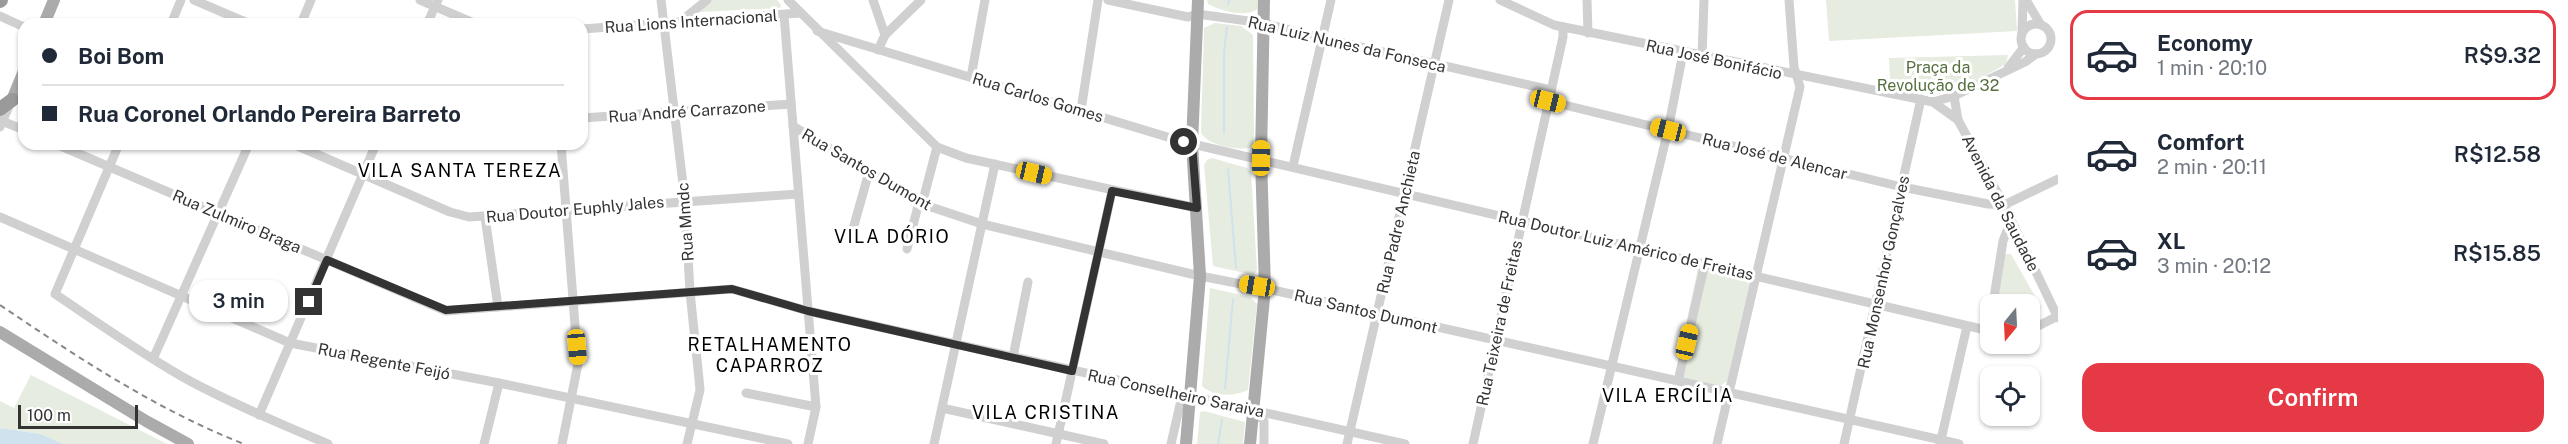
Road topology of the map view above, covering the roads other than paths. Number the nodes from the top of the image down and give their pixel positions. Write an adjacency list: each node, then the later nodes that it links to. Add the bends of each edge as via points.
1 (54, 0): 28 (main road)
2 (181, 0): 29 (street)
3 (194, 0): 30 (street)
4 (311, 0): 31 (street)
5 (420, 0): 23 (street)
6 (661, 0): 34 (street, Rua Mmdc)
7 (706, 0): 35 (street)
8 (788, 0): 24 (street)
9 (873, 0): 43 (street)
10 (921, 0): 43 (street)
11 (985, 0): 59 (street)
12 (1098, 0): 68 (street)
13 (1108, 0): 25 (street, Rua Luiz Nunes da Fonseca, via 1188,16)
14 (1198, 0): 25 (main road)
15 (1264, 0): 36 (main road)
16 (1331, 0): 46 (street)
17 (1449, 0): 56 (street, Rua Padre Anchieta)
18 (1500, 0): 39 (street, Rua José Bonifácio)
19 (1587, 0): 42 (street)
20 (1704, 0): 54 (street)
21 (1789, 0): 58 (street)
22 (2025, 0): 38 (street); 44 (street)
23 (436, 3): 32 (street); 33 (street)
24 (800, 13): 26 (street, Rua Lions Internacional); 41 (street)
25 (1197, 14): 36 (street, Rua Luiz Nunes da Fonseca); 76 (main road)
26 (784, 15): 35 (street, Rua Lions Internacional); 67 (street)
27 (0, 16): 37 (street)
28 (46, 18)
29 (174, 18)
30 (236, 18)
31 (304, 18)
32 (430, 18)
33 (465, 18)
34 (665, 21): 35 (street, Rua Lions Internacional); 40 (street, Rua Lions Internacional); 69 (street, Rua Mmdc)
35 (681, 21)
36 (1263, 23): 46 (street, Rua Luiz Nunes da Fonseca); 84 (main road)
37 (18, 24)
38 (2041, 25): 44 (street, via 2032,25); 45 (street)
39 (1563, 27): 42 (street, Rua José Bonifácio); 61 (street, Rua Teixeira de Freitas)
40 (588, 28)
41 (817, 31): 47 (street, Rua Carlos Gomes); 55 (street)
42 (1588, 33): 52 (street, Rua José Bonifácio)
43 (885, 34): 50 (street)
44 (2022, 34): 48 (street)
45 (2054, 34): 49 (street)
46 (1321, 38): 56 (street, Rua Luiz Nunes da Fonseca); 87 (street)
47 (852, 42): 50 (street, Rua Carlos Gomes); 55 (street)
48 (2024, 47): 53 (street); 57 (street)
49 (2047, 49): 51 (street); 53 (street)
50 (878, 50): 59 (street, Rua Carlos Gomes)
51 (2058, 50)
52 (1683, 53): 54 (street, Rua José Bonifácio); 75 (street)
53 (2036, 54): 57 (street)
54 (1702, 57): 58 (street, Rua José Bonifácio)
55 (848, 59): 77 (street)
56 (1434, 64): 61 (street, Rua Luiz Nunes da Fonseca); 94 (street, Rua Padre Anchieta)
57 (2008, 68): 62 (street)
58 (1796, 76): 63 (street, Rua José Bonifácio); 85 (street, via 1800,87)
59 (971, 77): 68 (street, Rua Carlos Gomes)
60 (18, 86): 64 (main road)
61 (1551, 90): 65 (street, Rua Teixeira de Freitas)
62 (1954, 96): 66 (street); 72 (street, Avenida da Saudade)
63 (1921, 99): 66 (street, Rua José Bonifácio); 92 (street, Rua Monsenhor Gonçalves)
64 (12, 100): 71 (highway)
65 (1548, 101): 75 (street, Rua José de Alencar); 104 (street, Rua Teixeira de Freitas)
66 (1933, 102): 72 (street, Avenida da Saudade)
67 (791, 104): 69 (street, Rua André Carrazone); 73 (street)
68 (1081, 110): 76 (street, Rua Carlos Gomes)
69 (673, 112): 70 (street, Rua André Carrazone); 96 (street, Rua Mmdc)
70 (588, 118)
71 (1, 119): 74 (street)
72 (1958, 120): 98 (street, Avenida da Saudade)
73 (793, 126): 89 (street, Rua Santos Dumont); 95 (street)
74 (18, 127)
75 (1668, 130): 85 (street, Rua José de Alencar); 108 (street)
76 (1192, 144): 84 (street, Rua Carlos Gomes); 99 (main road)
77 (937, 147): 86 (street); 97 (street)
78 (70, 150): 88 (street, Rua Zulmiro Braga)
79 (117, 150): 88 (street)
80 (246, 150): 101 (street)
81 (307, 150): 90 (street, Rua Doutor Euphly Jales)
82 (374, 150): 90 (street)
83 (561, 150): 100 (street)
84 (1261, 158): 87 (street, Rua Doutor Luiz Américo de Freitas); 117 (main road)
85 (1784, 159): 92 (street, Rua José de Alencar); 115 (street)
86 (995, 164): 93 (street); 106 (street)
87 (1293, 166): 94 (street, Rua Doutor Luiz Américo de Freitas)
88 (110, 167): 101 (street, Rua Zulmiro Braga); 110 (street)
89 (869, 172): 97 (street, Rua Santos Dumont); 107 (street)
90 (364, 175): 103 (street, Rua Doutor Euphly Jales, via 450,212); 112 (street)
91 (2058, 179): 98 (street)
92 (1902, 187): 98 (street, Rua José de Alencar); 122 (street, Rua Monsenhor Gonçalves)
93 (1112, 191): 99 (street); 111 (street)
94 (1404, 193): 104 (street, Rua Doutor Luiz Américo de Freitas); 125 (street, Rua Padre Anchieta)
95 (798, 194): 96 (street, Rua Doutor Euphly Jales); 124 (street)
96 (685, 201): 100 (street, Rua Doutor Euphly Jales); 118 (street, Rua Mmdc)
97 (920, 203): 106 (street, Rua Santos Dumont); 109 (street)
98 (2004, 206): 105 (street, Avenida da Saudade)
99 (1197, 208): 114 (main road)
100 (566, 211): 103 (street, Rua Doutor Euphly Jales); 121 (street)
101 (218, 213): 112 (street, Rua Zulmiro Braga); 120 (street)
102 (0, 217): 110 (street, Rua Regente Feijó)
103 (486, 217): 123 (street)
104 (1521, 220): 108 (street, Rua Doutor Luiz Américo de Freitas); 131 (street, Rua Teixeira de Freitas)
105 (2011, 220): 119 (street, via 2003,241); 126 (street, Avenida da Saudade)
106 (982, 224): 111 (street, Rua Santos Dumont); 133 (street)
107 (851, 236)
108 (1640, 248): 113 (street, Rua Doutor Luiz Américo de Freitas); 136 (street)
109 (907, 249)
110 (75, 250): 120 (street, Rua Regente Feijó); 135 (street, via 55,294)
111 (1099, 252): 114 (street, Rua Santos Dumont); 137 (street)
112 (327, 260): 123 (street, Rua Zulmiro Braga, via 446,310); 132 (street)
113 (1705, 263): 115 (street, Rua Doutor Luiz Américo de Freitas); 138 (street)
114 (1200, 276): 117 (street, Rua Santos Dumont); 142 (main road)
115 (1757, 276): 122 (street, Rua Doutor Luiz Américo de Freitas); 141 (street)
116 (1028, 282): 134 (street)
117 (1265, 288): 125 (street, Rua Santos Dumont); 146 (main road)
118 (690, 292): 121 (street, Rua Zulmiro Braga); 124 (street, Rua Zulmiro Braga, via 732,289); 149 (street, Rua Mmdc, via 699,379)
119 (1995, 294)
120 (181, 297): 132 (street, Rua Regente Feijó); 135 (street)
121 (573, 302): 123 (street, Rua Zulmiro Braga); 143 (street, via 578,364)
122 (1876, 304): 128 (street, Rua Doutor Luiz Américo de Freitas); 148 (street, Rua Monsenhor Gonçalves)
123 (498, 307)
124 (808, 311): 133 (street, Rua Conselheiro Saraiva); 144 (street)
125 (1378, 314): 131 (street, Rua Santos Dumont); 150 (street, Rua Padre Anchieta)
126 (2058, 317): 127 (street)
127 (2040, 325)
128 (1967, 326): 129 (street, Rua Doutor Luiz Américo de Freitas); 152 (street)
129 (1980, 328)
130 (0, 332): 153 (main road)
131 (1496, 340): 136 (street, Rua Santos Dumont); 169 (street, Rua Teixeira de Freitas)
132 (290, 343): 139 (street, Rua Regente Feijó); 147 (street)
133 (956, 344): 134 (street, Rua Conselheiro Saraiva); 145 (street)
134 (1013, 357): 137 (street, Rua Conselheiro Saraiva)
135 (153, 359): 147 (street)
136 (1612, 366): 138 (street, Rua Santos Dumont); 170 (street)
137 (1072, 371): 142 (street, Rua Conselheiro Saraiva); 151 (street)
138 (1678, 381): 141 (street, Rua Santos Dumont)
139 (499, 383): 143 (street, Rua Regente Feijó); 155 (street)
140 (746, 393): 144 (street)
141 (1730, 393): 148 (street, Rua Santos Dumont); 171 (street)
142 (1186, 396): 146 (street, Rua Conselheiro Saraiva); 163 (street); 164 (main road)
143 (571, 398): 149 (street, Rua Regente Feijó); 156 (street)
144 (816, 408): 159 (street)
145 (942, 408): 151 (street); 160 (street)
146 (1253, 409): 150 (street, Rua Conselheiro Saraiva); 165 (main road); 166 (street, via 1264,421)
147 (259, 415): 154 (street)
148 (1850, 420): 152 (street, Rua Santos Dumont); 172 (street, Rua Monsenhor Gonçalves)
149 (692, 423): 157 (street, Rua Mmdc); 158 (street, Rua Regente Feijó)
150 (1350, 431): 167 (street, Rua Padre Anchieta); 168 (street, Rua Conselheiro Saraiva)
151 (1058, 434): 161 (street); 162 (street)
152 (1941, 442): 173 (street, Rua Santos Dumont)
153 (188, 444)
154 (328, 444)
155 (484, 444)
156 (562, 444)
157 (687, 444)
158 (788, 444)
159 (808, 444)
160 (934, 444)
161 (1056, 444)
162 (1104, 444)
163 (1171, 444)
164 (1186, 444)
165 (1250, 444)
166 (1264, 444)
167 (1347, 444)
168 (1405, 444)
169 (1473, 444)
170 (1593, 444)
171 (1717, 444)
172 (1844, 444)
173 (1959, 444)

